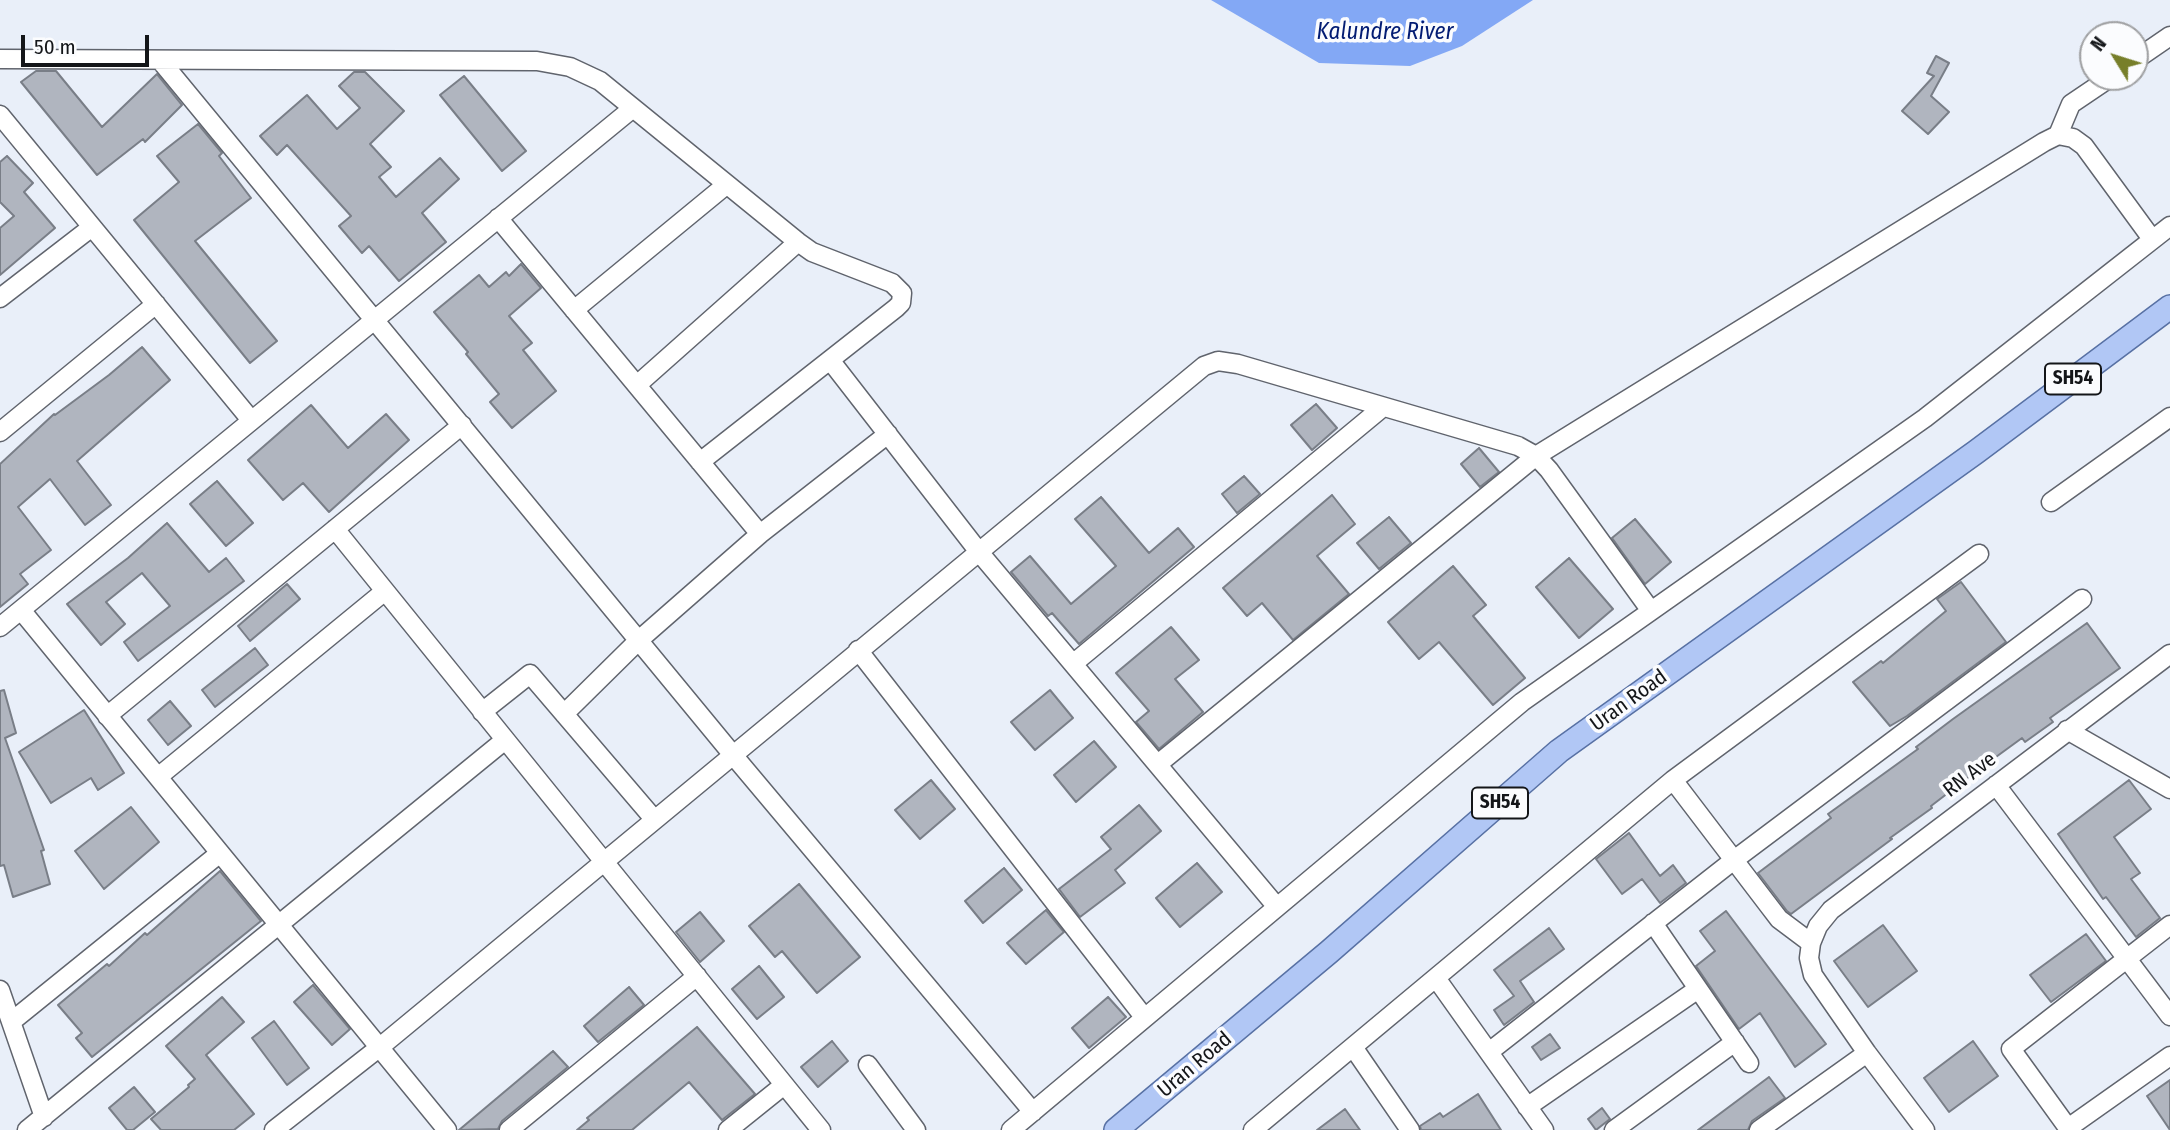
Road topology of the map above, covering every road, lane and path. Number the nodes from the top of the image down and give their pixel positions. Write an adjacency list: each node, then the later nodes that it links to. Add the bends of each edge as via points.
1 (2170, 36): 2 (street)
2 (2149, 51)
3 (0, 59): 4 (street)
4 (160, 60): 6 (street, via 537,61 570,67 600,81); 19 (street)
5 (2090, 91): 8 (street, via 2071,104)
6 (633, 108): 9 (street); 10 (street)
7 (3, 126): 12 (street)
8 (2058, 135): 13 (street, via 2084,146); 28 (street)
9 (726, 185): 14 (street); 18 (street)
10 (498, 218): 18 (street); 19 (street)
11 (2170, 226): 13 (street)
12 (93, 227): 15 (street); 16 (street)
13 (2152, 239): 38 (street, via 1925,418)
14 (797, 242): 20 (street, via 892,283 902,293 896,308); 21 (street)
15 (0, 298)
16 (156, 304): 24 (street); 26 (street)
17 (2170, 307): 93 (main road, Uran Road / SH54, via 1559,751)
18 (574, 310): 21 (street)
19 (375, 319): 24 (street); 25 (street)
20 (830, 360): 27 (street); 29 (street)
21 (636, 385): 29 (street)
22 (1383, 407): 28 (street, via 1518,446); 33 (street, via 1238,364 1218,361 1204,366); 43 (street)
23 (2170, 417): 30 (street)
24 (251, 420): 37 (street)
25 (462, 425): 31 (street); 40 (street)
26 (0, 432)
27 (888, 433): 32 (street); 33 (street)
28 (1536, 456): 38 (street); 50 (street)
29 (700, 462): 32 (street)
30 (2051, 502)
31 (335, 529): 35 (street); 46 (street)
32 (760, 534): 40 (street)
33 (979, 552): 41 (street); 43 (street)
34 (1979, 554): 52 (street)
35 (385, 591): 44 (street); 51 (street)
36 (2082, 599): 57 (street)
37 (21, 610): 39 (street); 46 (street)
38 (1651, 611): 59 (street, via 1522,702)
39 (0, 627)
40 (639, 640): 45 (street); 49 (street)
41 (858, 650): 49 (street); 70 (street)
42 (2170, 654): 47 (street, RN Ave)
43 (1074, 663): 50 (street)
44 (482, 712): 45 (street, via 530,674); 48 (street)
45 (564, 714): 55 (street)
46 (107, 716): 51 (street)
47 (2067, 730): 53 (street, RN Ave); 54 (street)
48 (505, 740): 58 (street); 61 (street)
49 (733, 755): 55 (street); 82 (street)
50 (1158, 764): 59 (street)
51 (158, 778): 56 (street)
52 (1673, 780): 57 (street); 66 (street)
53 (1996, 785): 63 (street, RN Ave, via 1830,910); 64 (street)
54 (2170, 789)
55 (654, 819): 58 (street)
56 (220, 853): 61 (street); 71 (street)
57 (1734, 860): 60 (street); 63 (street, via 1779,919)
58 (602, 862): 65 (street); 73 (street)
59 (1277, 907): 70 (street)
60 (1653, 923): 67 (street); 75 (street)
61 (279, 925): 73 (street); 83 (street)
62 (2170, 925): 64 (street)
63 (1811, 943): 76 (street, via 1813,975)
64 (2127, 959): 69 (street); 77 (street, via 2011,1049 2068,1128)
65 (697, 976): 80 (street); 88 (street)
66 (1436, 978): 74 (street); 75 (street)
67 (1698, 989): 72 (street); 81 (street)
68 (0, 990): 71 (street)
69 (2170, 1016)
70 (1144, 1017): 82 (street)
71 (11, 1022): 83 (street)
72 (1735, 1042): 78 (street); 97 (street)
73 (380, 1047): 86 (street); 87 (street)
74 (1353, 1047): 94 (street); 95 (street)
75 (1489, 1052): 81 (street)
76 (1867, 1053): 84 (street); 98 (street)
77 (2170, 1056)
78 (1749, 1063)
79 (868, 1065): 91 (street)
80 (784, 1085): 89 (street); 90 (street)
81 (1528, 1107): 96 (street)
82 (1033, 1112): 92 (street)
83 (44, 1117): 85 (street)
84 (1763, 1129)
85 (27, 1130)
86 (274, 1130)
87 (447, 1130)
88 (509, 1130)
89 (728, 1130)
90 (821, 1130)
91 (916, 1130)
92 (1011, 1130)
93 (1116, 1130)
94 (1253, 1130)
95 (1410, 1130)
96 (1544, 1130)
97 (1614, 1130)
98 (1925, 1130)

